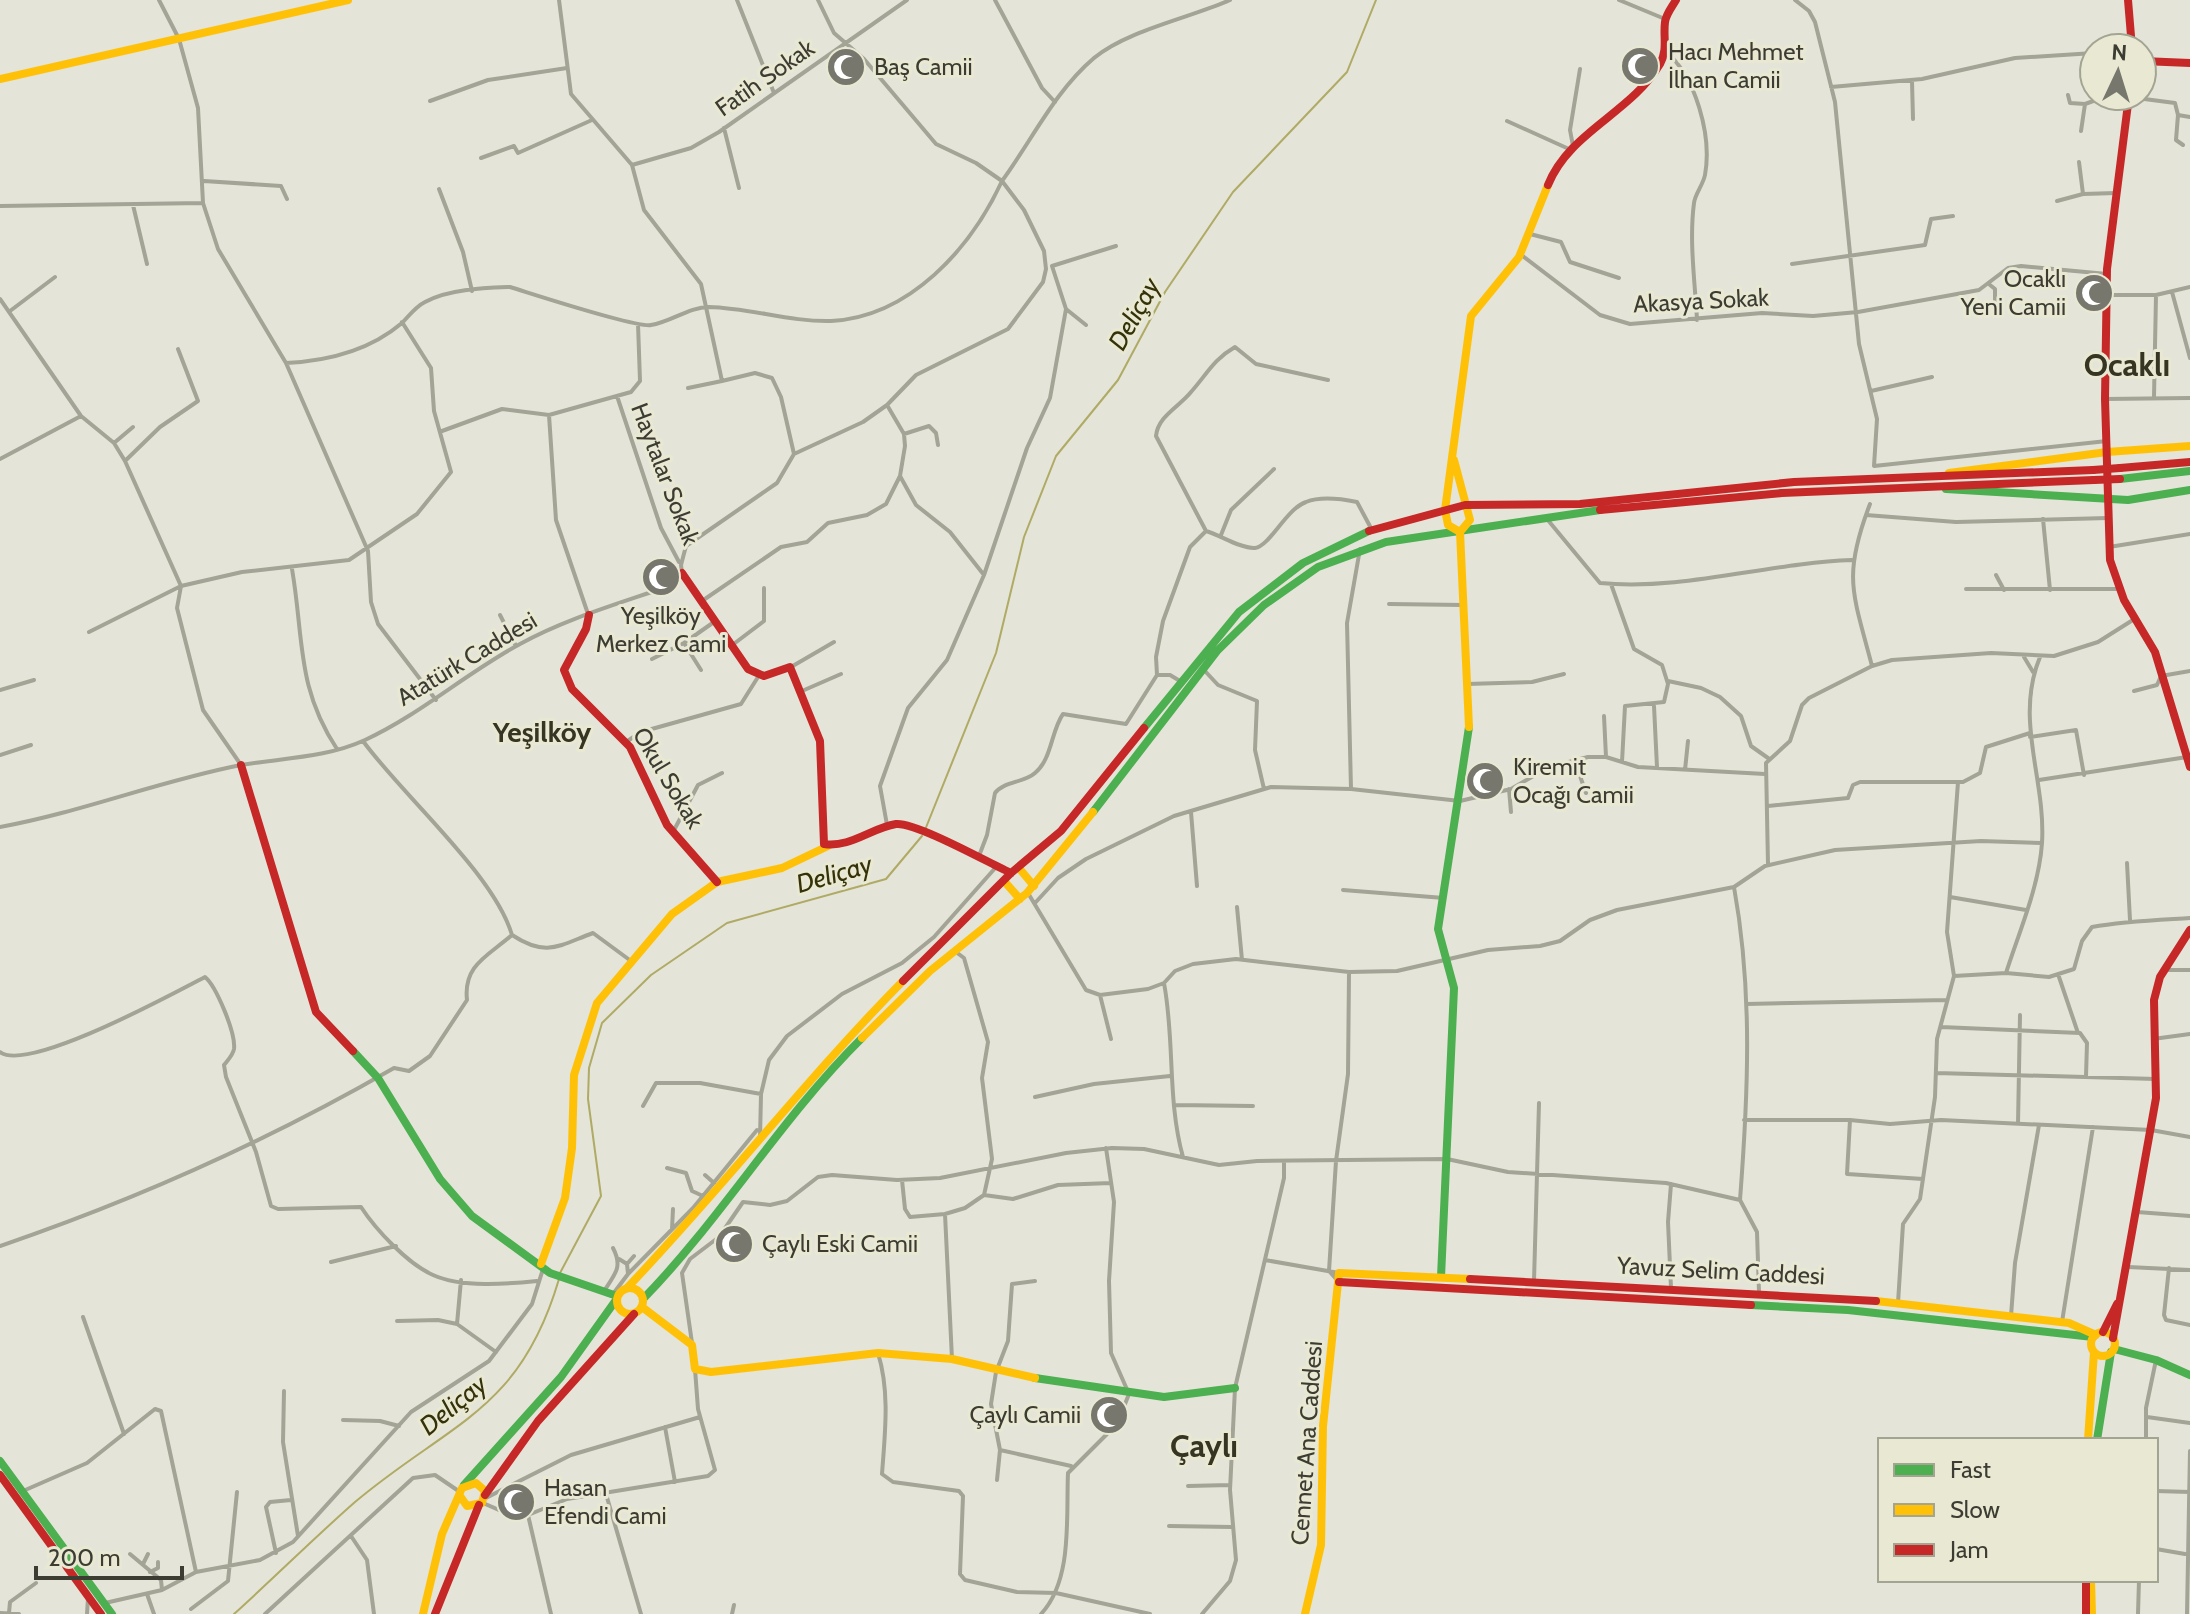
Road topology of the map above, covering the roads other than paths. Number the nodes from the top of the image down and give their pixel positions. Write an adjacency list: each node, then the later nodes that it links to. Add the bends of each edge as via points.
1 (159, 0): 16 (street)
2 (348, 0): 16 (main road)
3 (559, 0): 22 (street)
4 (737, 0): 27 (street)
5 (818, 0): 17 (street, via 834,33)
6 (907, 0): 17 (street, Fatih Sokak)
7 (995, 0): 31 (street, via 1042,88)
8 (1230, 0): 13 (street)
9 (1619, 0): 14 (street)
10 (1676, 0): 14 (main road)
11 (1795, 0): 26 (street, via 1815,22)
12 (2128, 0): 15 (main road)
13 (1221, 2): 31 (street, via 1096,57)
14 (1665, 19): 18 (main road)
15 (2131, 32)
16 (179, 39): 24 (main road); 47 (street, via 198,108)
17 (847, 43): 27 (street, Fatih Sokak); 48 (street, via 936,144)
18 (1665, 51): 43 (main road, via 1659,65 1614,115); 81 (street, via 1687,75 1700,108 1705,176 1694,200)
19 (2078, 54): 25 (street, via 2015,58)
20 (2158, 62): 21 (main road)
21 (2190, 63)
22 (567, 68): 30 (street, via 499,77); 38 (street, via 571,94)
23 (1580, 69): 43 (street)
24 (0, 79)
25 (1912, 81): 26 (street); 37 (street)
26 (1831, 87): 62 (street)
27 (774, 93): 40 (street, Fatih Sokak)
28 (2068, 95): 32 (street, via 2070,103)
29 (2158, 99): 35 (street, via 2172,101)
30 (430, 101)
31 (1055, 102): 48 (street)
32 (2078, 104)
33 (2084, 112): 41 (street)
34 (2127, 112): 51 (main road)
35 (2178, 115): 36 (street); 42 (street, via 2176,140)
36 (2190, 117)
37 (1913, 119)
38 (592, 120): 44 (street, via 518,153 514,146); 46 (street)
39 (1507, 121): 43 (street)
40 (724, 128): 46 (street, Fatih Sokak, via 691,148); 49 (street)
41 (2081, 131)
42 (2183, 145)
43 (1571, 147): 59 (main road, via 1556,165)
44 (481, 158)
45 (2079, 162): 52 (street)
46 (632, 165): 76 (street, via 644,210 701,284)
47 (204, 181): 53 (street, via 281,186); 55 (street)
48 (1002, 181): 65 (street, via 1024,210); 76 (street, via 986,215 911,296 828,321)
49 (739, 188)
50 (439, 189): 71 (street)
51 (2116, 193): 52 (street); 66 (main road)
52 (2083, 194): 54 (street)
53 (287, 199)
54 (2057, 201)
55 (203, 203): 56 (street); 87 (street, via 218,249)
56 (133, 204): 57 (street); 63 (street)
57 (0, 206)
58 (1953, 216): 62 (street, via 1931,219 1925,245)
59 (1527, 233): 61 (main road); 68 (street, via 1561,242 1570,262)
60 (1116, 246): 65 (street)
61 (1520, 254): 81 (street, Akasya Sokak, via 1600,315 1621,324); 110 (main road, via 1471,316)
62 (1851, 256): 64 (street); 80 (street)
63 (147, 264)
64 (1792, 264)
65 (1049, 266): 77 (street); 97 (street, via 1008,329 916,375)
66 (2107, 274): 69 (street, Akasya Sokak, via 2021,266 2008,268); 73 (main road)
67 (55, 277): 79 (street)
68 (1619, 278)
69 (1990, 285): 78 (street, via 1995,289); 80 (street, Akasya Sokak)
70 (2190, 287): 72 (street)
71 (472, 291): 82 (street, via 424,302); 83 (street, via 510,287)
72 (2172, 292): 74 (street); 86 (street)
73 (2106, 295): 74 (street); 96 (main road)
74 (2156, 295): 94 (street)
75 (0, 299): 79 (street)
76 (709, 307): 83 (street, via 649,326); 90 (street)
77 (1066, 309): 84 (street); 137 (street, via 1050,398 1027,448)
78 (1995, 310)
79 (10, 311): 99 (street)
80 (1858, 312): 81 (street, Akasya Sokak); 92 (street, via 1859,344)
81 (1697, 320)
82 (402, 322): 87 (street, via 349,354); 101 (street, via 431,368 434,411)
83 (638, 324): 93 (street, via 640,381 631,392)
84 (1086, 325)
85 (178, 349): 111 (street, via 198,401 160,427)
86 (2190, 358)
87 (286, 363): 133 (street)
88 (1932, 377): 92 (street)
89 (1328, 380): 127 (street, via 1256,364 1235,347 1209,365 1160,422 1156,436)
90 (722, 381): 91 (street); 108 (street, via 755,373 772,378)
91 (688, 388)
92 (1871, 391): 103 (street, via 1877,419 1874,466)
93 (617, 396): 98 (street); 136 (street, Haytalar Sokak, via 661,528)
94 (2154, 397): 95 (street); 96 (street)
95 (2190, 398)
96 (2105, 399): 103 (main road)
97 (887, 405): 102 (street); 108 (street)
98 (549, 415): 101 (street, via 502,409); 150 (street, via 556,520)
99 (81, 416): 104 (street); 109 (street)
100 (133, 427): 104 (street)
101 (442, 431): 133 (street, via 451,472 417,514)
102 (904, 434): 105 (street, via 929,426); 115 (street)
103 (2107, 441): 107 (main road)
104 (114, 443): 111 (street)
105 (938, 445)
106 (2190, 446): 107 (main road)
107 (2107, 452): 116 (main road); 118 (main road)
108 (794, 454): 136 (street, Atatürk Caddesi, via 777,483 686,546)
109 (0, 459)
110 (1454, 460): 120 (main road); 121 (main road)
111 (125, 461): 140 (street)
112 (2190, 462): 116 (main road, bridge)
113 (1274, 469): 130 (street, via 1231,510)
114 (2190, 471): 116 (main road, bridge, via 2120,479)
115 (900, 476): 137 (street, via 916,505 950,532); 146 (street, via 886,504 867,515 828,523 807,542 781,547)
116 (1912, 482): 118 (main road); 120 (main road, via 1794,482 1580,504); 123 (main road)
117 (2190, 490): 118 (main road)
118 (2108, 500): 124 (main road)
119 (1870, 504): 122 (street)
120 (1465, 505): 121 (main road); 128 (main road, via 1470,520)
121 (1445, 510): 126 (main road); 128 (main road, via 1448,525)
122 (1866, 515): 125 (street, via 1956,522); 134 (street)
123 (1545, 518): 128 (main road); 139 (street, via 1600,583)
124 (2108, 518): 125 (street); 131 (main road)
125 (2043, 519): 145 (street)
126 (1372, 530): 130 (street, via 1357,502 1311,500 1291,511 1263,545 1252,548); 173 (main road, via 1303,563 1268,587 1239,612)
127 (1206, 531): 130 (street); 169 (street, via 1190,547 1163,621)
128 (1460, 532): 132 (main road); 148 (main road)
129 (2190, 534): 131 (street)
130 (1221, 535)
131 (2109, 547): 143 (main road)
132 (1360, 549): 163 (main road, via 1277,594 1246,619); 204 (street, via 1347,623)
133 (368, 551): 135 (street, via 334,564); 179 (street, via 378,624)
134 (1852, 560): 139 (street, via 1736,576); 161 (street, via 1851,587)
135 (292, 568): 140 (street, via 242,572); 187 (street, via 308,691 320,724)
136 (682, 569): 146 (main road); 150 (street, Atatürk Caddesi, via 672,585)
137 (984, 575): 211 (street, via 947,660 908,708 880,786)
138 (1996, 575): 144 (street)
139 (1611, 584): 174 (street, via 1634,649 1662,665)
140 (181, 586): 153 (street); 194 (street, via 177,608 203,710)
141 (764, 588): 157 (street, via 764,621)
142 (1966, 589): 144 (street)
143 (2120, 589): 145 (street); 151 (main road)
144 (2004, 590): 145 (street)
145 (2050, 590)
146 (702, 601): 152 (main road)
147 (1389, 604): 148 (street)
148 (1466, 605): 175 (main road)
149 (500, 615): 156 (street)
150 (589, 615): 156 (street, Atatürk Caddesi); 185 (main road, Okul Sokak, via 565,677)
151 (2136, 618): 159 (street, via 2098,642); 170 (main road)
152 (714, 622): 155 (street); 157 (main road)
153 (89, 632)
154 (834, 642): 162 (street)
155 (684, 643): 160 (street); 164 (street)
156 (516, 646): 179 (street, Atatürk Caddesi)
157 (731, 646): 171 (main road)
158 (2024, 657): 159 (street); 161 (street, via 1991,653); 168 (street)
159 (2040, 657): 168 (street)
160 (652, 659)
161 (1872, 666): 191 (street, via 1809,698 1790,741)
162 (790, 667): 171 (main road, via 769,678); 177 (main road)
163 (1202, 669): 203 (street, via 1218,685 1257,701 1255,750); 227 (main road)
164 (701, 670)
165 (2190, 671): 170 (street)
166 (841, 674): 177 (street)
167 (1564, 674): 175 (street, via 1532,682)
168 (2033, 674): 182 (street)
169 (1157, 675): 173 (street); 217 (street, via 1126,724 1063,714 1040,767 995,793)
170 (2162, 676): 178 (street, via 2157,685); 190 (main road)
171 (758, 677): 185 (street, via 741,704 641,732)
172 (34, 680): 176 (street)
173 (1180, 681): 221 (main road, via 1061,831)
174 (1668, 681): 180 (street, via 1668,697); 191 (street, via 1720,697 1741,716 1751,746)
175 (1467, 684): 207 (main road, via 1470,738)
176 (0, 690)
177 (802, 691): 216 (main road, via 820,741 821,834)
178 (2134, 691)
179 (436, 700): 183 (street, Atatürk Caddesi)
180 (1654, 706): 193 (street, via 1625,706); 196 (street)
181 (1604, 716): 189 (street)
182 (2030, 735): 200 (street, via 2076,730); 201 (street); 202 (street, via 1986,747 1980,773)
183 (363, 741): 187 (street, Atatürk Caddesi); 236 (street, via 487,889 506,914)
184 (1688, 741): 197 (street)
185 (626, 742): 213 (main road, Okul Sokak)
186 (31, 745): 188 (street)
187 (337, 749): 194 (street, Atatürk Caddesi)
188 (0, 755)
189 (1606, 757): 192 (street); 193 (street)
190 (2187, 757): 195 (main road); 200 (street)
191 (1768, 758): 199 (street)
192 (1574, 759): 205 (street); 206 (street)
193 (1622, 762): 196 (street)
194 (241, 765): 212 (street, Atatürk Caddesi); 263 (main road, via 316,1012)
195 (2190, 767)
196 (1657, 768): 197 (street)
197 (1685, 770): 199 (street)
198 (722, 773): 213 (street, via 698,785)
199 (1765, 774): 208 (street)
200 (2084, 775): 201 (street)
201 (2038, 781): 214 (street)
202 (1958, 782): 208 (street, via 1860,782 1848,798); 215 (street)
203 (1264, 789): 204 (street); 209 (street)
204 (1351, 789): 207 (street)
205 (1509, 789): 207 (street); 210 (street)
206 (1586, 793)
207 (1460, 801): 229 (main road)
208 (1768, 806): 219 (street)
209 (1191, 812): 224 (street); 230 (street, via 1086,859)
210 (1511, 812)
211 (887, 825): 216 (main road); 217 (main road, via 915,828)
212 (0, 827)
213 (673, 832): 223 (main road, Okul Sokak)
214 (2042, 843): 215 (street); 232 (street)
215 (1955, 844): 219 (street, via 1835,850); 228 (street)
216 (828, 846): 223 (main road, via 782,868)
217 (979, 856): 220 (main road)
218 (2127, 863): 234 (street)
219 (1768, 865): 225 (street)
220 (997, 866): 221 (main road); 265 (street, via 934,937 902,963 842,994 787,1036 769,1060)
221 (1015, 870): 222 (main road); 227 (main road)
222 (1004, 881): 227 (main road); 278 (main road)
223 (717, 882): 240 (main road, via 672,914)
224 (1197, 886)
225 (1734, 887): 239 (street, via 1617,910 1550,944); 250 (street, via 1745,949)
226 (1343, 890): 229 (street)
227 (1027, 893): 230 (street); 237 (main road)
228 (1950, 897): 232 (street); 246 (street, via 1947,932)
229 (1444, 898): 239 (main road, via 1438,929)
230 (1035, 903): 248 (street, via 1086,990)
231 (1237, 907): 238 (street)
232 (2026, 910): 244 (street)
233 (2190, 918): 234 (street)
234 (2130, 920): 245 (street, via 2087,930 2074,969)
235 (2190, 930): 241 (main road)
236 (512, 935): 240 (street, via 527,945 557,948 593,933); 263 (street, via 473,969 465,981 467,1000 430,1056 409,1071 394,1068)
237 (954, 950): 287 (street, via 964,958 988,1042 982,1078); 328 (main road, via 857,1043)
238 (1242, 960): 243 (street); 247 (street, via 1193,964 1175,971)
239 (1448, 960): 243 (street, via 1397,971); 283 (main road, via 1454,988)
240 (631, 961): 313 (main road, via 597,1003 585,1035 574,1075 569,1176)
241 (2164, 970): 242 (street); 257 (main road, via 2154,1000)
242 (2190, 970)
243 (1349, 972): 285 (street, via 1348,1074)
244 (2006, 973): 245 (street); 246 (street)
245 (2058, 974): 254 (street)
246 (1954, 976): 249 (street)
247 (1164, 983): 248 (street); 261 (street)
248 (1100, 995): 256 (street)
249 (1948, 1000): 250 (street); 252 (street)
250 (1746, 1004): 271 (street, via 1750,1076)
251 (2020, 1015): 253 (street)
252 (1941, 1027): 253 (street); 259 (street)
253 (2020, 1032): 254 (street); 260 (street)
254 (2078, 1033): 262 (street, via 2087,1043)
255 (2190, 1034): 257 (street)
256 (1111, 1039)
257 (2152, 1040): 264 (main road)
258 (0, 1052): 280 (street, via 10,1057 52,1048 205,977 216,991 233,1039 234,1051 224,1065 226,1077)
259 (1936, 1073): 260 (street); 273 (street)
260 (2019, 1075): 262 (street); 274 (street)
261 (1170, 1076): 266 (street); 268 (street)
262 (2086, 1076): 264 (street)
263 (378, 1078): 280 (street); 313 (main road, via 452,1195 472,1216)
264 (2156, 1079): 277 (main road)
265 (761, 1094): 269 (street, via 700,1083 656,1083); 278 (street)
266 (1035, 1097)
267 (1539, 1103): 288 (street)
268 (1175, 1105): 270 (street); 282 (street)
269 (643, 1106)
270 (1253, 1106)
271 (1744, 1120): 272 (street); 297 (street)
272 (1850, 1120): 273 (street); 290 (street, via 1847,1174)
273 (1932, 1123): 274 (street); 290 (street)
274 (2018, 1124): 275 (street)
275 (2039, 1125): 276 (street); 332 (street)
276 (2093, 1127): 277 (street); 335 (street)
277 (2151, 1130): 279 (street); 299 (main road)
278 (759, 1134): 292 (street); 324 (main road, via 703,1209)
279 (2190, 1137)
280 (252, 1141): 304 (street, via 79,1219); 305 (street, via 271,1206 361,1207)
281 (1106, 1148): 282 (street); 287 (street); 293 (street)
282 (1183, 1157): 284 (street, via 1219,1165)
283 (1447, 1159): 285 (street); 288 (street); 318 (main road)
284 (1284, 1161): 285 (street); 309 (street)
285 (1336, 1161): 317 (street)
286 (667, 1168): 296 (street, via 686,1173 692,1191)
287 (989, 1169): 291 (street); 295 (street)
288 (1538, 1173): 294 (street); 322 (street)
289 (705, 1175): 292 (street)
290 (1923, 1179): 329 (street, via 1920,1199 1903,1224)
291 (902, 1180): 300 (street, via 910,1217); 340 (street, via 832,1175 818,1177 787,1201 743,1202 719,1237 690,1259 682,1273)
292 (714, 1183): 296 (street)
293 (1112, 1183): 295 (street, via 1058,1185 1013,1199); 352 (street, via 1111,1353)
294 (1671, 1184): 297 (street); 323 (street)
295 (984, 1195): 300 (street)
296 (703, 1196): 303 (street)
297 (1740, 1200): 325 (street, via 1757,1232)
298 (673, 1209): 303 (street)
299 (2137, 1212): 301 (street); 312 (main road)
300 (945, 1214): 345 (street)
301 (2190, 1216)
302 (666, 1219): 303 (street)
303 (672, 1228): 316 (street)
304 (0, 1246)
305 (396, 1246): 310 (street); 319 (street, via 431,1274)
306 (613, 1248): 308 (street)
307 (634, 1256): 311 (street)
308 (619, 1259): 311 (street); 326 (street)
309 (1265, 1260): 317 (street); 350 (street)
310 (331, 1262)
311 (627, 1264): 316 (street)
312 (2128, 1267): 314 (street); 327 (main road)
313 (545, 1268): 320 (street); 326 (main road)
314 (2169, 1268): 315 (street); 337 (street, via 2164,1315)
315 (2190, 1270)
316 (628, 1274): 326 (street)
317 (1336, 1275): 318 (main road, Yavuz Selim Caddesi); 330 (main road, Yavuz Selim Caddesi); 424 (main road, Cennet Ana Caddesi, via 1324,1420 1321,1552 1316,1588)
318 (1441, 1277): 322 (main road, Yavuz Selim Caddesi)
319 (461, 1280): 320 (street); 336 (street)
320 (537, 1281): 342 (street, via 532,1304)
321 (1035, 1281): 348 (street, via 1012,1284 1008,1341)
322 (1534, 1281): 323 (main road, Yavuz Selim Caddesi)
323 (1671, 1288): 325 (main road, Yavuz Selim Caddesi)
324 (626, 1289): 326 (main road); 328 (main road, via 637,1290)
325 (1759, 1292): 329 (main road, Yavuz Selim Caddesi); 330 (main road)
326 (613, 1295): 331 (main road, via 620,1310); 373 (main road, via 561,1377)
327 (2119, 1301): 338 (main road); 339 (main road)
328 (643, 1303): 331 (main road); 340 (main road)
329 (1898, 1303): 332 (main road, Yavuz Selim Caddesi)
330 (1759, 1305): 338 (main road, Yavuz Selim Caddesi)
331 (634, 1314): 379 (main road, via 538,1421)
332 (2011, 1316): 335 (main road, Yavuz Selim Caddesi)
333 (83, 1317): 359 (street)
334 (397, 1321): 336 (street)
335 (2062, 1322): 338 (main road, Yavuz Selim Caddesi)
336 (457, 1324): 342 (street)
337 (2190, 1325)
338 (2098, 1335): 339 (main road); 343 (main road)
339 (2113, 1338): 341 (main road)
340 (692, 1345): 347 (main road)
341 (2112, 1351): 343 (main road, via 2105,1356); 346 (main road); 361 (main road)
342 (496, 1352): 357 (street, via 457,1385 429,1397)
343 (2094, 1352): 360 (main road)
344 (878, 1353): 345 (main road); 347 (main road, via 711,1372); 401 (street, via 884,1374 884,1479 959,1491 960,1574 965,1580 1017,1592)
345 (952, 1359): 348 (main road)
346 (2156, 1360): 349 (main road); 354 (street)
347 (695, 1369): 353 (street)
348 (996, 1372): 352 (main road); 363 (street, via 991,1404)
349 (2190, 1375)
350 (1235, 1388): 352 (main road, via 1164,1397); 370 (street)
351 (284, 1391): 378 (street, via 283,1442)
352 (1129, 1394): 366 (street, via 1117,1424)
353 (700, 1417): 358 (street); 369 (street, via 715,1470)
354 (2147, 1417): 356 (street); 362 (street)
355 (343, 1420): 357 (street)
356 (2190, 1423)
357 (399, 1426): 385 (street)
358 (665, 1427): 369 (street); 379 (street, via 571,1455)
359 (124, 1434): 372 (street, via 87,1463); 396 (street, via 155,1409 161,1411)
360 (2088, 1438)
361 (2097, 1438)
362 (2146, 1438)
363 (1000, 1450): 366 (street); 368 (street)
364 (2190, 1451): 376 (street)
365 (0, 1461): 372 (main road)
366 (1071, 1466): 401 (street)
367 (0, 1475): 403 (main road)
368 (997, 1480)
369 (675, 1482): 377 (street)
370 (1230, 1485): 371 (street); 382 (street)
371 (1188, 1486)
372 (23, 1491): 404 (main road)
373 (462, 1491): 379 (main road, via 467,1506); 379 (main road, via 480,1484); 384 (street, via 435,1475 413,1478); 416 (main road, via 442,1534)
374 (2158, 1491): 376 (street)
375 (237, 1492): 393 (street)
376 (2190, 1492): 383 (street)
377 (606, 1494): 380 (street, via 567,1499); 419 (street)
378 (291, 1500): 385 (street); 387 (street, via 266,1507)
379 (482, 1501): 380 (street, via 513,1516); 417 (main road)
380 (528, 1515): 418 (street)
381 (1169, 1526): 382 (street)
382 (1232, 1527): 423 (street, via 1236,1560 1230,1581)
383 (2189, 1535): 390 (street)
384 (351, 1536): 414 (street); 415 (street, via 367,1560)
385 (298, 1537): 387 (street)
386 (2158, 1549): 390 (street)
387 (276, 1553): 393 (street)
388 (130, 1554): 392 (street)
389 (148, 1554): 392 (street)
390 (2185, 1554): 394 (street)
391 (158, 1562): 395 (street)
392 (143, 1564): 395 (street)
393 (228, 1565): 396 (street); 406 (street, via 228,1581)
394 (2188, 1570): 427 (street)
395 (150, 1572): 400 (street, via 161,1580)
396 (196, 1572): 400 (street)
397 (2089, 1582): 425 (main road)
398 (2139, 1582): 426 (street)
399 (36, 1583): 408 (street, via 10,1602)
400 (162, 1590): 402 (street)
401 (1056, 1593): 421 (street); 422 (street)
402 (147, 1594): 404 (street); 413 (street)
403 (88, 1596): 410 (street); 411 (main road)
404 (105, 1603): 412 (main road)
405 (734, 1605): 420 (street)
406 (191, 1609)
407 (0, 1613): 408 (street)
408 (9, 1613): 409 (street)
409 (19, 1614)
410 (87, 1614)
411 (101, 1614)
412 (112, 1614)
413 (154, 1614)
414 (265, 1614)
415 (374, 1614)
416 (423, 1614)
417 (435, 1614)
418 (551, 1614)
419 (641, 1614)
420 (732, 1614)
421 (1041, 1614)
422 (1150, 1614)
423 (1202, 1614)
424 (1305, 1614)
425 (2089, 1614)
426 (2138, 1614)
427 (2187, 1614)

